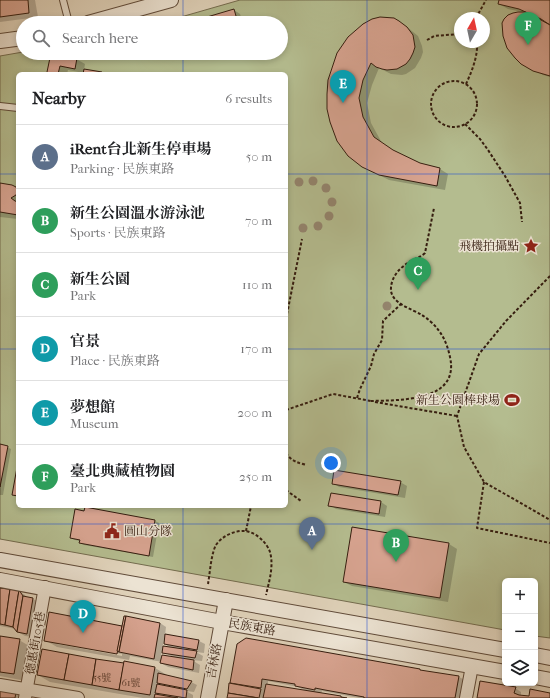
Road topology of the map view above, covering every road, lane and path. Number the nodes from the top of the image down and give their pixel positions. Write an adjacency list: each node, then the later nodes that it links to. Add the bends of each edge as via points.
1 (63, 0): 5 (lane)
2 (170, 0): 6 (street)
3 (486, 0): 4 (path)
4 (479, 12)
5 (66, 16)
6 (113, 16)
7 (454, 34): 9 (path, via 434,36)
8 (16, 39): 10 (street)
9 (427, 40)
10 (0, 41)
11 (477, 48): 12 (path, via 473,68)
12 (466, 84): 15 (path, via 476,96 477,105 476,112); 15 (path, via 452,80 444,82 433,92 430,107 432,114 443,125 458,127)
13 (0, 106): 14 (lane)
14 (16, 108)
15 (465, 124): 17 (path, via 480,139 505,176 520,203)
16 (434, 208): 20 (path, via 425,253 396,272 392,281 392,295)
17 (522, 222)
18 (302, 239): 21 (path)
19 (550, 276): 25 (path, via 506,321 479,354)
20 (401, 304): 22 (path, via 383,321 382,340); 23 (path, via 423,316 438,329 447,346 451,373 442,387 429,394 406,399)
21 (288, 309)
22 (357, 398): 23 (path); 24 (path, via 332,394)
23 (371, 401): 25 (path)
24 (288, 409)
25 (457, 416): 28 (path, via 464,447)
26 (288, 456): 27 (path)
27 (307, 465)
28 (484, 482): 32 (path); 34 (path, via 477,528)
29 (288, 491): 30 (path)
30 (301, 501)
31 (251, 508): 33 (path)
32 (550, 520)
33 (246, 531): 37 (path, via 227,535 217,544); 39 (path, via 261,538 270,551)
34 (550, 543)
35 (0, 560): 40 (street, 民族東路)
36 (0, 580): 38 (street, 民族東路)
37 (208, 584)
38 (45, 587): 41 (street, 民族東路); 50 (street, 德惠街105巷)
39 (266, 595)
40 (226, 600): 41 (street, 吉林路); 42 (street, 民族東路)
41 (222, 622): 45 (street, 民族東路); 52 (street, 吉林路)
42 (502, 649)
43 (538, 656): 44 (street)
44 (550, 658)
45 (472, 666): 46 (street, 民族東路); 53 (street)
46 (502, 671)
47 (538, 678): 48 (street)
48 (550, 680)
49 (0, 685): 50 (street)
50 (26, 694): 51 (street)
51 (78, 698)
52 (208, 698)
53 (466, 698)

